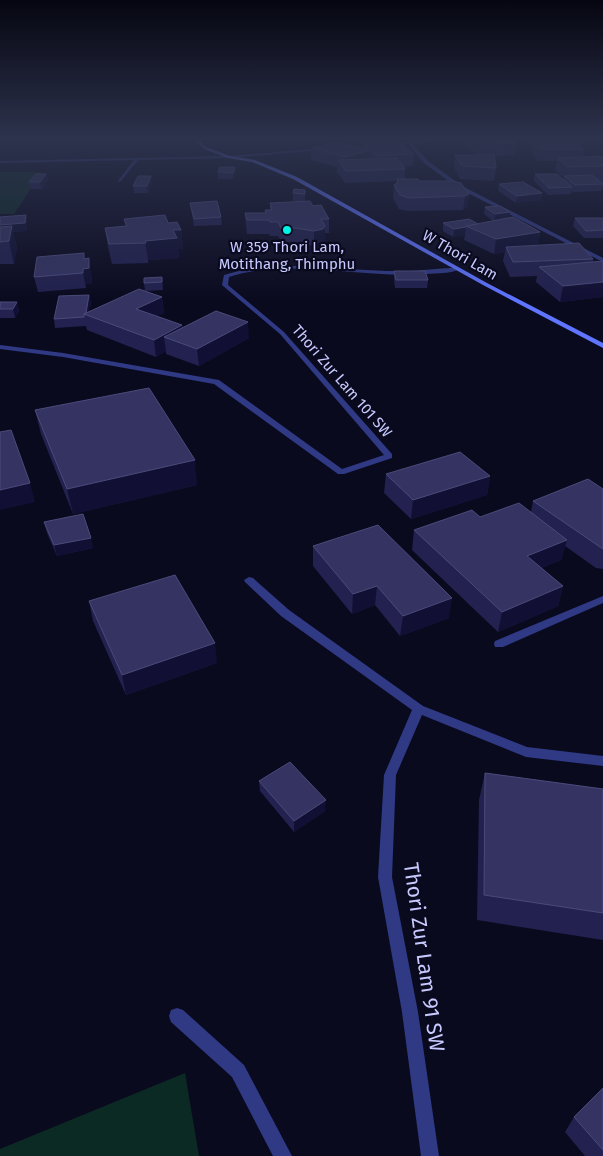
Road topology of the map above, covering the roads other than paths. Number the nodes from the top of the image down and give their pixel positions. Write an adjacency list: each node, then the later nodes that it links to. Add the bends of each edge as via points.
1 (323, 193): 4 (main road, W Thori Lam)
2 (472, 193): 3 (street)
3 (603, 260)
4 (456, 269): 5 (main road, W Thori Lam); 6 (street, Thori Zur Lam 101 SW, via 419,272 252,269 226,276 225,285 282,333 390,456 341,472 216,382)
5 (603, 346)
6 (0, 347)
7 (249, 580): 10 (street, via 285,613)
8 (603, 599): 9 (street)
9 (499, 644)
10 (419, 709): 11 (street, via 526,752); 14 (street, Thori Zur Lam 91 SW, via 390,775 385,877 410,1012)
11 (603, 761)
12 (177, 1016): 13 (street, via 238,1072)
13 (283, 1156)
14 (430, 1156)

